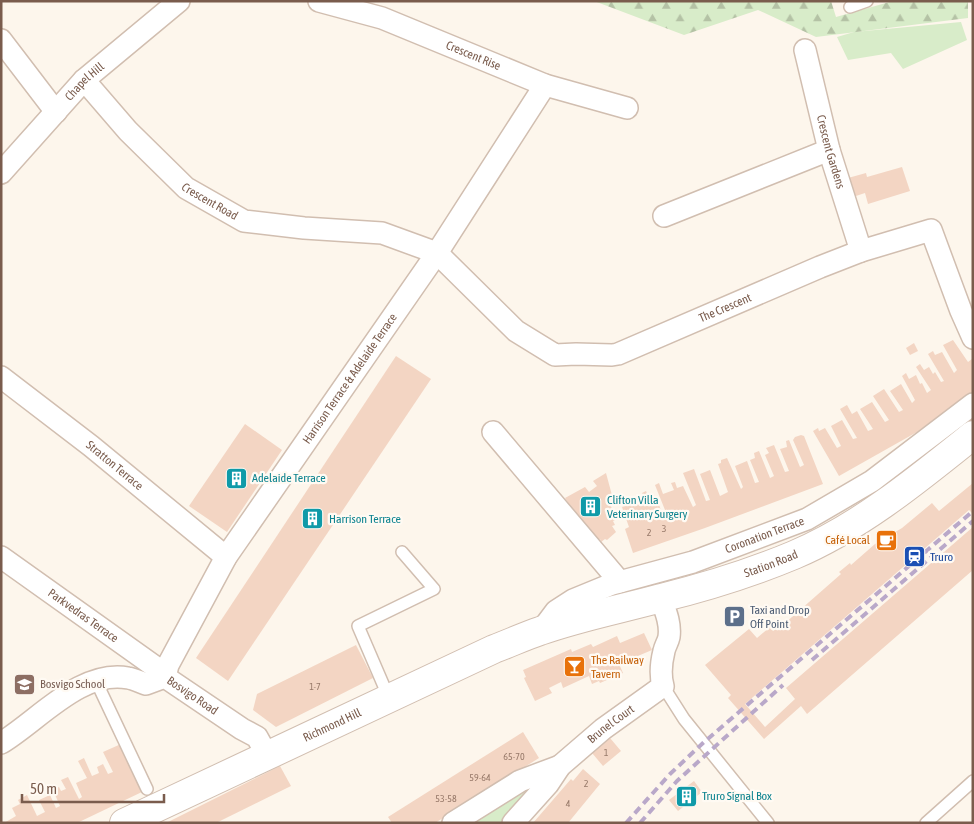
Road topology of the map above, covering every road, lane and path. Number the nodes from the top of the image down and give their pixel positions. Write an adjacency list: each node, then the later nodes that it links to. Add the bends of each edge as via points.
1 (179, 1): 7 (street, Chapel Hill)
2 (319, 1): 8 (street, Crescent Rise, via 382,18)
3 (867, 1): 4 (lane)
4 (850, 7)
5 (1, 40): 10 (street)
6 (805, 50): 11 (street, Crescent Gardens)
7 (84, 80): 10 (street, Chapel Hill); 15 (street, Crescent Road, via 128,131 186,188 244,222 382,233)
8 (545, 85): 9 (street, Crescent Rise); 15 (street, Harrison Terrace & Adelaide Terrace)
9 (627, 108)
10 (56, 112): 12 (street, Chapel Hill)
11 (829, 150): 13 (street); 14 (street, Crescent Gardens)
12 (1, 173)
13 (664, 216)
14 (861, 251): 15 (street, The Crescent, via 612,356 555,355 516,331); 16 (street, The Crescent, via 932,230)
15 (437, 252): 23 (street, Harrison Terrace & Adelaide Terrace)
16 (973, 338)
17 (1, 377): 23 (street, Stratton Terrace, via 91,446)
18 (973, 404): 24 (street, Coronation Terrace, via 872,481 807,519 693,562)
19 (493, 432): 24 (street)
20 (973, 435): 25 (street, Station Road, via 914,482 835,535 766,566)
21 (402, 552): 30 (lane, via 434,589 358,626)
22 (1, 557): 27 (street, Parkvedras Terrace)
23 (226, 558): 27 (street, Harrison Terrace & Adelaide Terrace, via 168,665)
24 (620, 582): 26 (street, Coronation Terrace, via 562,606)
25 (661, 598): 26 (street, Station Road); 29 (street, via 670,630 662,661)
26 (541, 631): 30 (street, Richmond Hill)
27 (165, 677): 28 (street, Bosvigo Road, via 146,684 118,677); 32 (street, Bosvigo Road, via 257,737)
28 (96, 681): 31 (street, Bosvigo Road, via 68,694); 35 (lane)
29 (663, 686): 33 (street, Brunel Court, via 603,729); 39 (lane, via 684,719)
30 (388, 698): 32 (street, Richmond Hill)
31 (1, 743)
32 (268, 755): 36 (street, Richmond Hill)
33 (560, 766): 37 (street, Brunel Court, via 520,781); 38 (street, Brunel Court)
34 (973, 781): 40 (lane)
35 (148, 789)
36 (132, 821)
37 (453, 823)
38 (513, 823)
39 (768, 823)
40 (926, 823)

